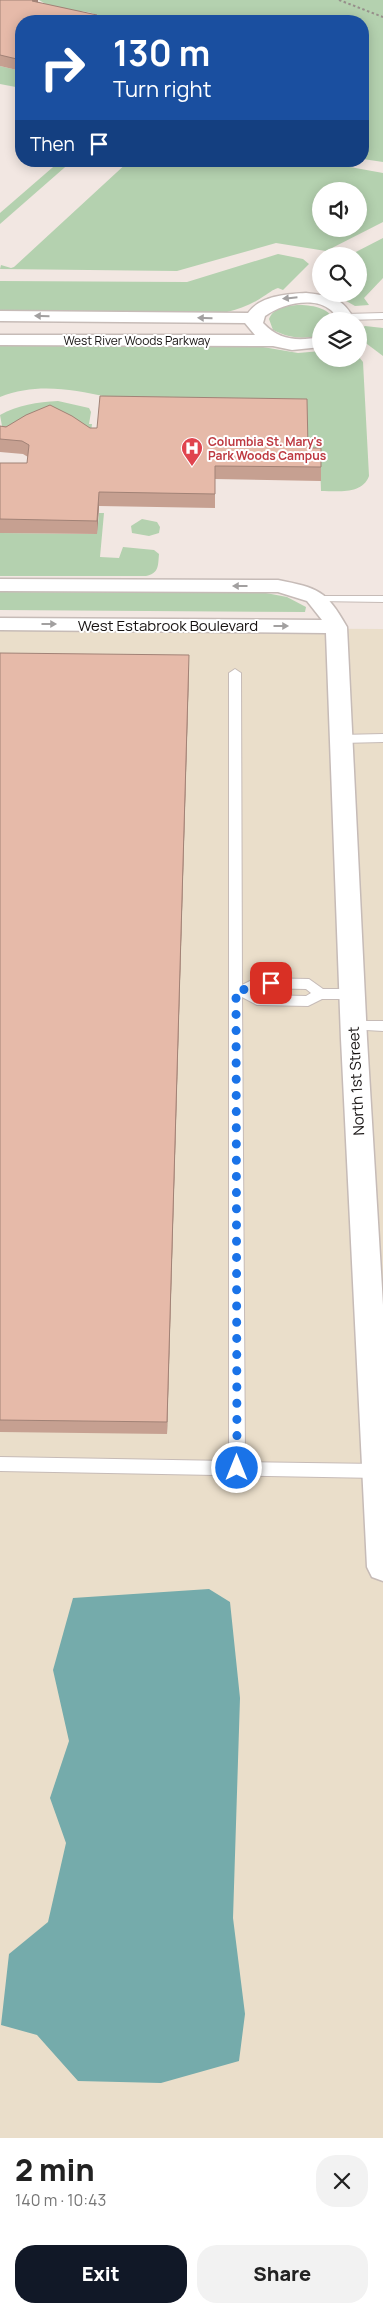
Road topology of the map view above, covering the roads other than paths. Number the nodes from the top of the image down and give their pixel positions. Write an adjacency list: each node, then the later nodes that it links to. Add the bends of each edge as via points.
1 (342, 312): 5 (street, one-way to 5, via 333,305 294,297 266,304)
2 (0, 316): 5 (street, West River Woods Parkway, one-way to 2)
3 (383, 316): 4 (lane)
4 (367, 317)
5 (254, 318): 7 (street, via 260,332)
6 (0, 340): 7 (street, West River Woods Parkway)
7 (274, 341): 8 (street, West River Woods Parkway)
8 (312, 343)
9 (0, 585): 11 (street, one-way to 9, via 303,591 278,586)
10 (383, 599): 11 (lane)
11 (321, 600): 13 (street, North 1st Street)
12 (0, 624): 13 (street, West Estabrook Boulevard, one-way to 13)
13 (336, 626): 16 (street, North 1st Street)
14 (235, 673): 17 (lane)
15 (383, 738): 16 (lane)
16 (341, 739): 18 (street, North 1st Street)
17 (239, 990): 18 (lane, via 256,983 309,984 320,994); 22 (lane)
18 (352, 994): 19 (street, North 1st Street)
19 (354, 1026): 20 (lane); 23 (street, North 1st Street)
20 (383, 1026)
21 (0, 1464): 22 (lane)
22 (237, 1468): 23 (lane)
23 (380, 1478): 24 (street, North 1st Street)
24 (383, 1567)

